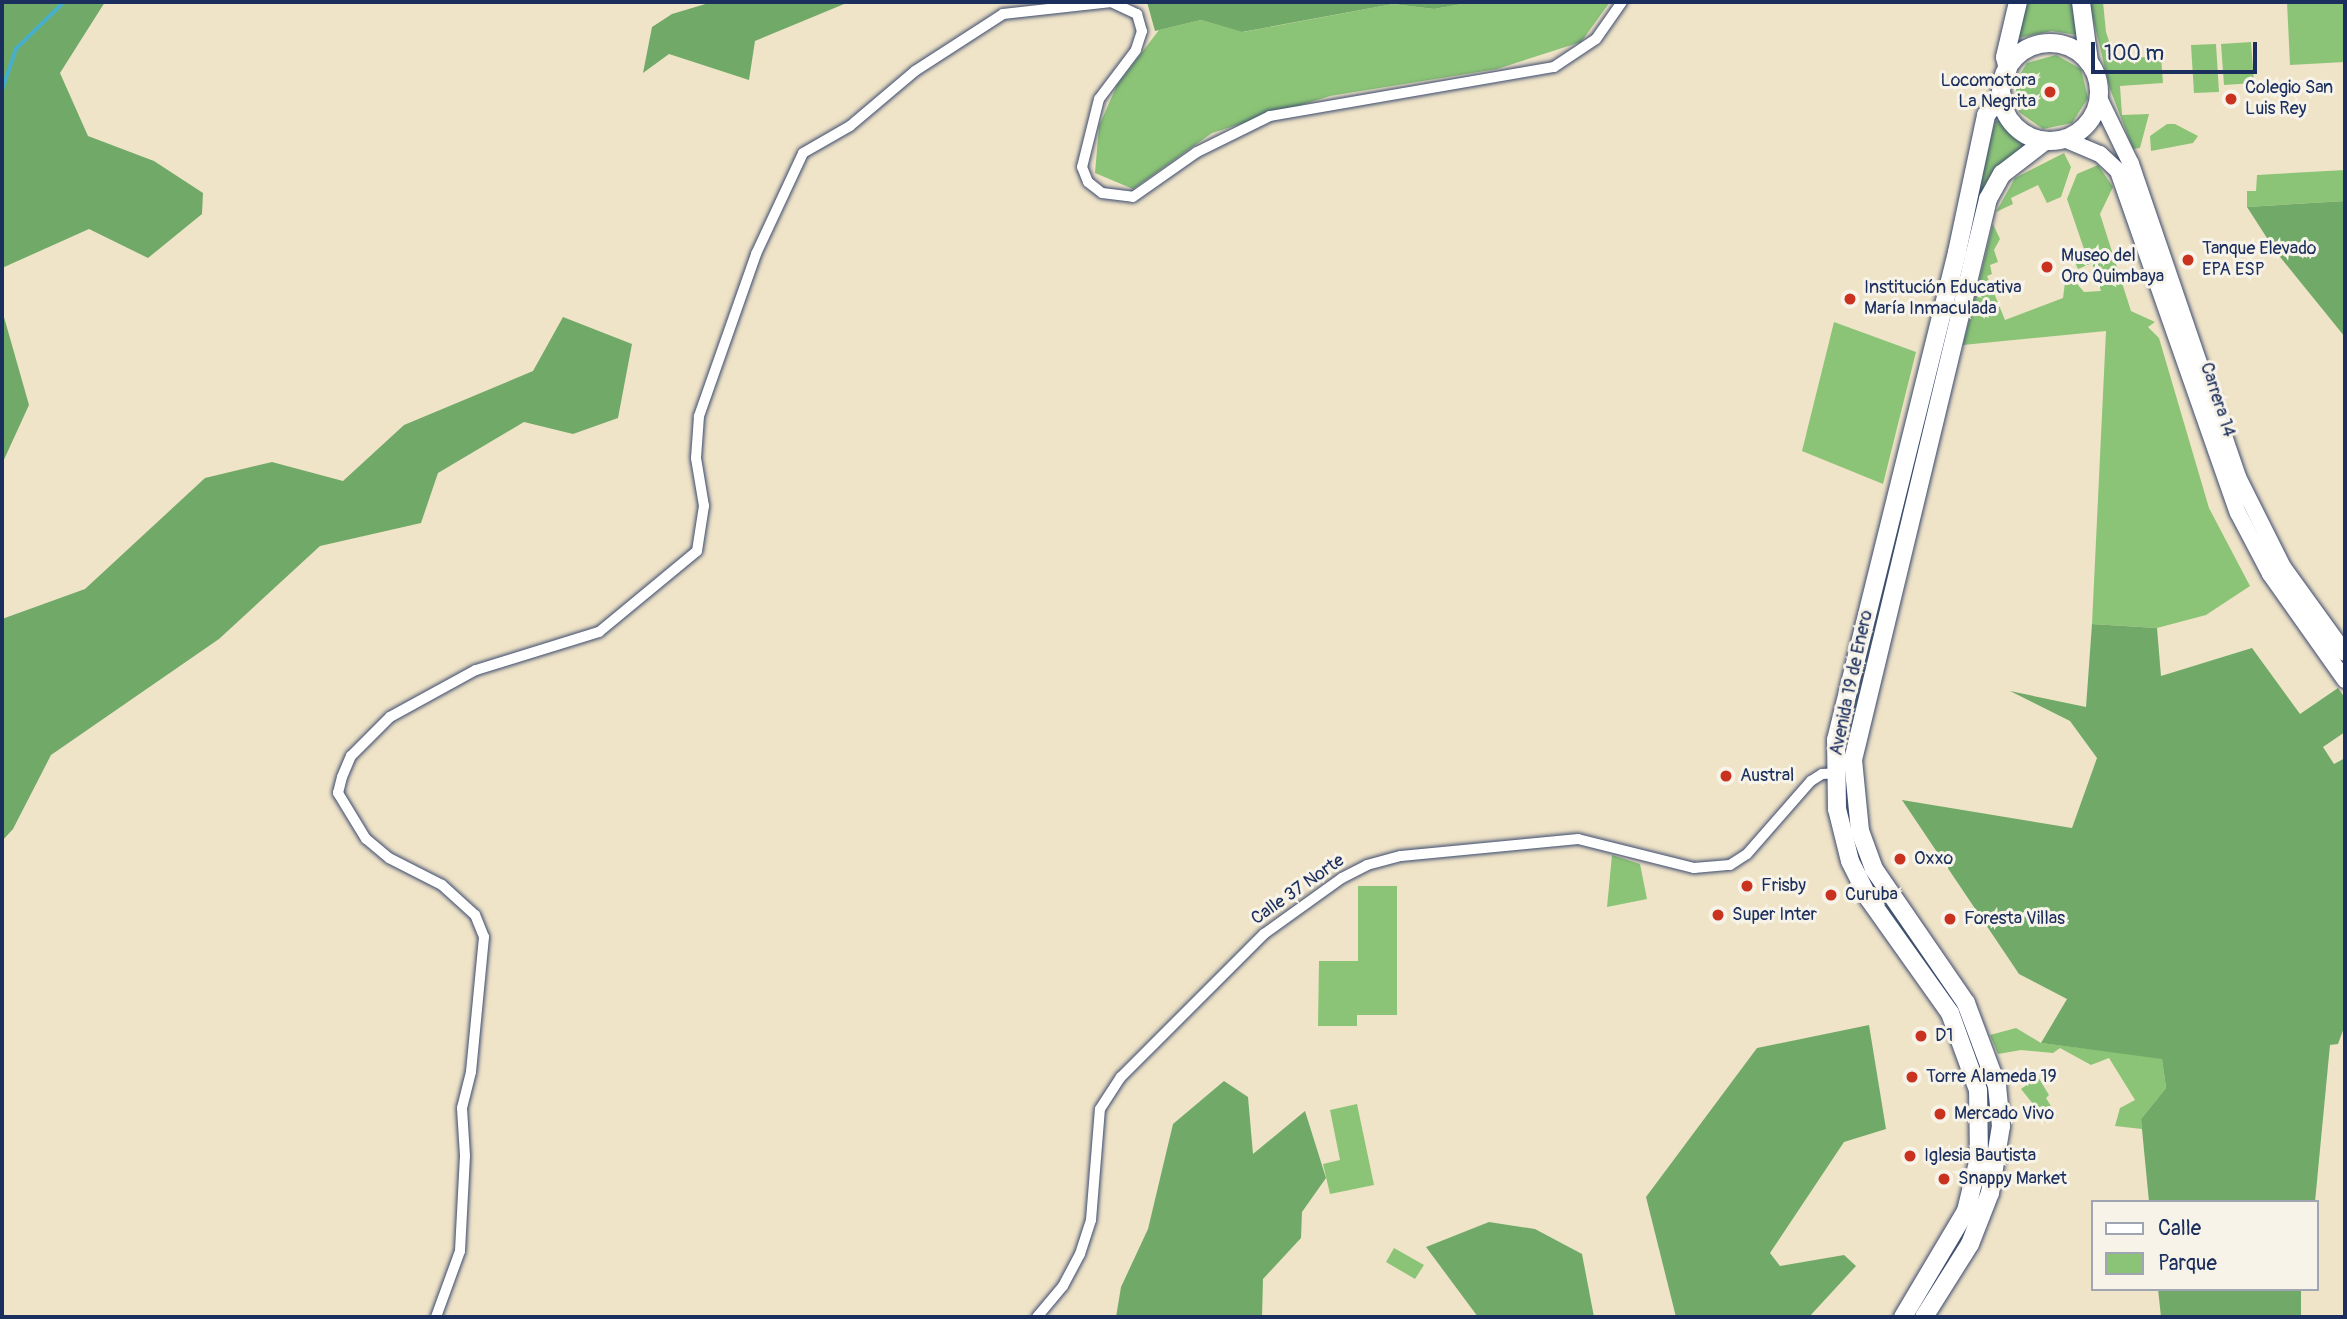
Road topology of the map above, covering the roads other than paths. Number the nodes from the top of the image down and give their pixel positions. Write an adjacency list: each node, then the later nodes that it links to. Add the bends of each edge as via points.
1 (1622, 2): 14 (street, via 1596,39 1554,67 1270,116 1197,152 1133,197 1102,193 1088,182 1082,167 1098,99 1136,50 1142,31 1137,14 1111,2 1003,14 915,71 850,126 803,153 782,189 756,254 699,416 696,458 704,506 696,551 599,632 475,670 390,717 351,756 342,778 338,793 366,839 389,858 442,885 475,915 484,937 471,1072 462,1108 465,1156 460,1251)
2 (2018, 2): 5 (main road, via 2005,57)
3 (2081, 2): 4 (main road)
4 (2089, 62): 5 (main road, via 2066,46 2047,44 2028,49); 7 (main road, via 2098,79)
5 (2008, 69): 6 (main road)
6 (2001, 96): 9 (main road, via 2007,115 2019,130); 12 (main road, Avenida 19 de Enero, via 1986,115 1957,252 1836,740)
7 (2099, 98): 8 (main road, via 2088,124); 10 (main road, Carrera 14, via 2131,164 2242,487 2283,567)
8 (2064, 139): 9 (main road); 11 (main road, Carrera 14, via 2100,154 2118,171 2233,503 2270,574)
9 (2045, 141): 13 (main road, Avenida 19 de Enero, via 2002,174 1988,199 1855,743)
10 (2345, 653)
11 (2345, 680)
12 (1834, 772): 13 (street); 15 (street, Calle 37 Norte, via 1811,781 1747,854 1730,865 1693,868 1577,839 1533,841 1401,856 1367,865 1332,885 1264,934 1121,1077 1100,1109 1091,1220 1080,1254 1063,1286); 16 (main road, Avenida 19 de Enero, via 1842,836 1857,878 1950,1013 1978,1090 1981,1136 1966,1211)
13 (1853, 775): 17 (main road, Avenida 19 de Enero, via 1860,831 1874,869 1966,1003 1997,1086 2001,1126 1990,1193 1969,1244)
14 (436, 1317)
15 (1037, 1317)
16 (1903, 1317)
17 (1924, 1317)

